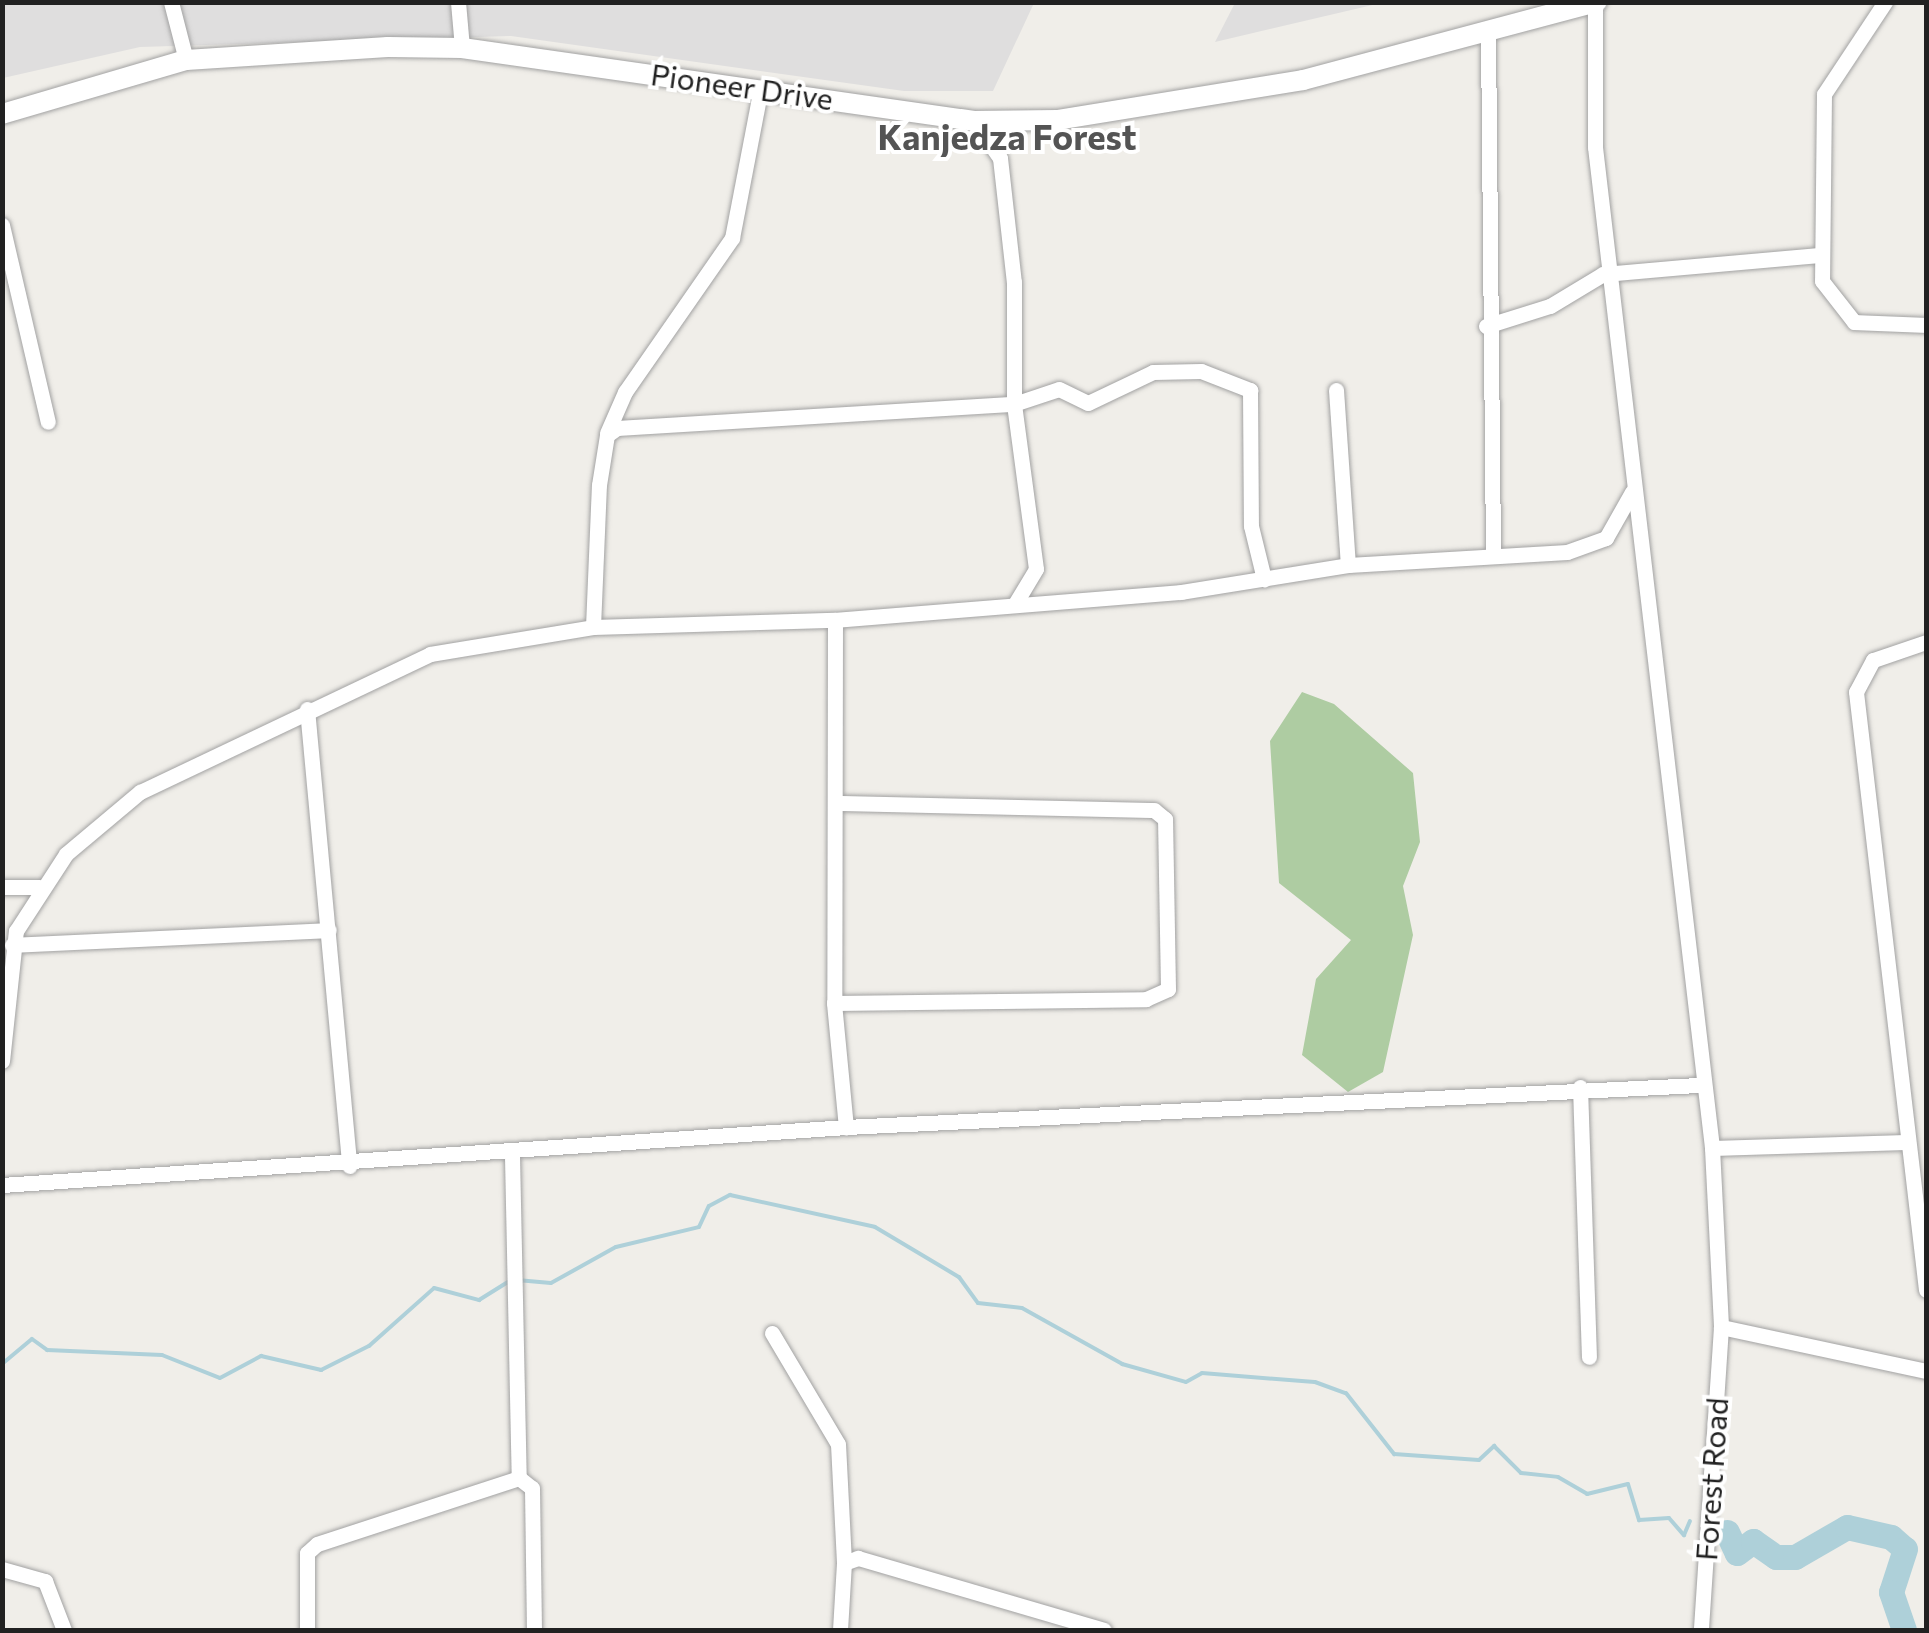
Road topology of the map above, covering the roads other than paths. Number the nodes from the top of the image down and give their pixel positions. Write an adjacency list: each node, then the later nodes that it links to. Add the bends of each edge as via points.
1 (171, 2): 7 (street)
2 (458, 2): 6 (street)
3 (1885, 2): 12 (street, via 1824,94)
4 (1596, 3): 5 (street, Pioneer Drive); 13 (street, Forest Road, via 1595,148)
5 (1488, 34): 10 (street, Pioneer Drive, via 1130,112); 15 (street)
6 (462, 48): 7 (street, Pioneer Drive); 8 (street, Pioneer Drive)
7 (186, 60): 9 (street, Pioneer Drive)
8 (761, 88): 10 (street, Pioneer Drive); 19 (street, via 732,238 625,392)
9 (2, 114)
10 (974, 121): 17 (street, via 1000,158)
11 (2, 225): 18 (street)
12 (1820, 255): 13 (street); 14 (street, via 1825,296 1854,322)
13 (1610, 277): 15 (street); 20 (street, Forest Road)
14 (1926, 325)
15 (1486, 326): 21 (street, via 1497,399)
16 (1336, 390): 22 (street)
17 (1014, 404): 19 (street); 23 (street, via 1059,389 1091,402 1153,372 1201,371 1246,388 1250,526); 24 (street, via 1036,569)
18 (48, 422)
19 (607, 435): 26 (street)
20 (1632, 492): 21 (street, via 1606,538 1585,549); 36 (street, Forest Road)
21 (1493, 555): 22 (street)
22 (1348, 566): 23 (street)
23 (1264, 579): 24 (street)
24 (1016, 602): 25 (street)
25 (835, 620): 26 (street); 29 (street)
26 (593, 627): 28 (street, via 430,654)
27 (1926, 642): 39 (street, via 1872,660 1856,692)
28 (307, 710): 31 (street, via 140,792); 32 (street)
29 (838, 804): 34 (street); 34 (street, via 1154,810 1165,819 1168,989 1146,999)
30 (2, 887): 31 (street)
31 (39, 887): 33 (street)
32 (329, 930): 33 (street); 42 (street)
33 (12, 945): 35 (street)
34 (834, 1003): 38 (street)
35 (2, 1061)
36 (1698, 1085): 37 (street); 40 (street, Forest Road)
37 (1580, 1086): 38 (street); 47 (street)
38 (846, 1127): 41 (street)
39 (1906, 1142): 40 (street); 44 (street)
40 (1712, 1148): 45 (street, Forest Road)
41 (512, 1156): 42 (street); 49 (street, via 520,1265)
42 (349, 1166): 43 (street)
43 (2, 1185)
44 (1926, 1283)
45 (1721, 1327): 48 (street); 57 (street, Forest Road)
46 (772, 1333): 50 (street, via 838,1444)
47 (1588, 1358)
48 (1926, 1371)
49 (519, 1478): 53 (street, via 317,1544 307,1553); 54 (street, via 532,1488)
50 (844, 1563): 55 (street); 56 (street, via 876,1560)
51 (2, 1569): 52 (street, via 45,1581)
52 (64, 1630)
53 (307, 1630)
54 (534, 1630)
55 (840, 1630)
56 (1104, 1630)
57 (1701, 1630)

